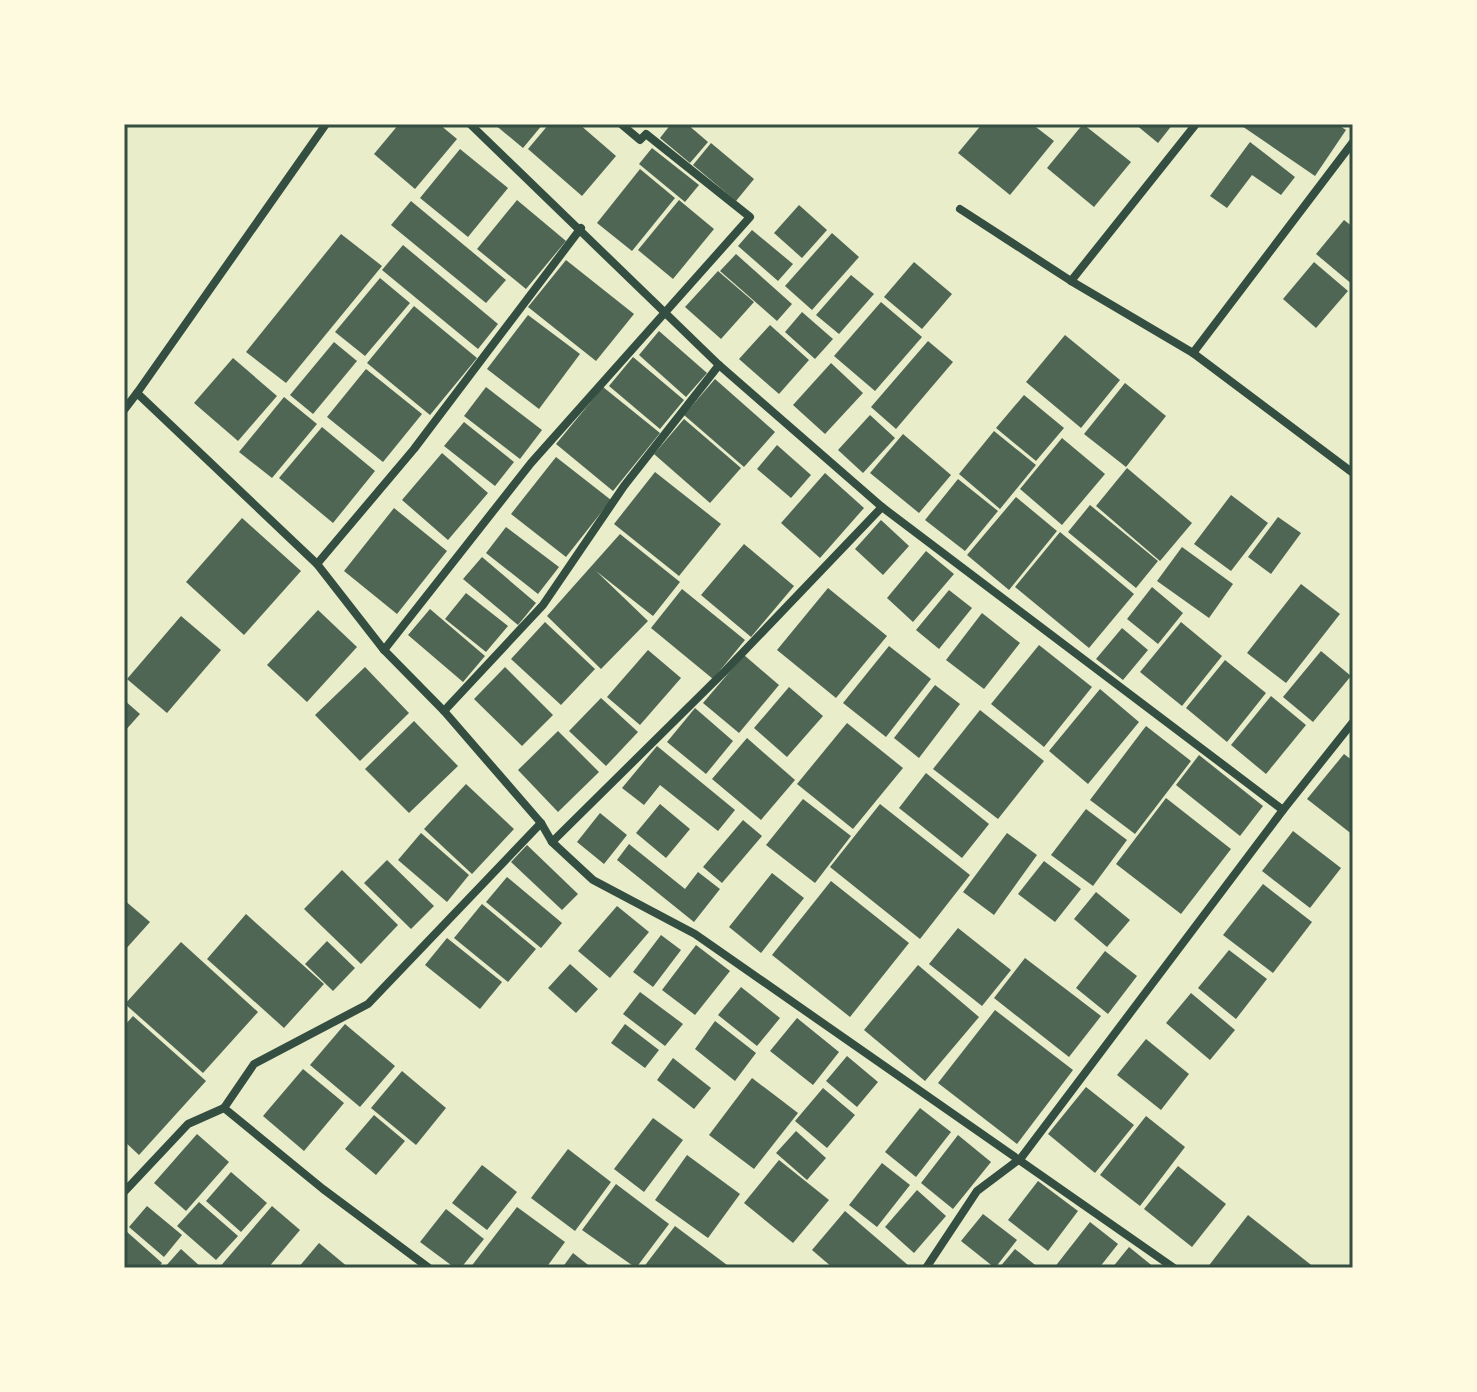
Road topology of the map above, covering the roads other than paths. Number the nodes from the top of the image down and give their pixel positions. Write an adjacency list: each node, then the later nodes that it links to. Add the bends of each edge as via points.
1 (326, 124): 12 (street)
2 (470, 124): 7 (street)
3 (621, 124): 9 (street, via 640,140 646,134 750,217)
4 (1196, 124): 8 (street)
5 (1353, 142): 10 (street)
6 (960, 209): 8 (street)
7 (581, 228): 9 (street); 16 (street, via 414,449)
8 (1071, 281): 10 (street)
9 (666, 311): 11 (street); 17 (street, via 531,463)
10 (1193, 353): 14 (street)
11 (719, 365): 15 (street); 18 (street, via 624,486 543,605)
12 (137, 393): 13 (street); 16 (street)
13 (124, 410)
14 (1353, 473)
15 (882, 507): 20 (street); 22 (street)
16 (317, 564): 17 (street)
17 (384, 650): 18 (street)
18 (444, 711): 21 (street)
19 (1353, 722): 20 (street)
20 (1283, 810): 24 (street)
21 (541, 823): 22 (street); 23 (street, via 368,1004 254,1064)
22 (552, 842): 24 (street, via 593,880 695,934)
23 (224, 1108): 25 (street, via 188,1124); 26 (street)
24 (1021, 1158): 27 (street, via 977,1191); 28 (street)
25 (124, 1192)
26 (429, 1268)
27 (926, 1268)
28 (1174, 1268)

